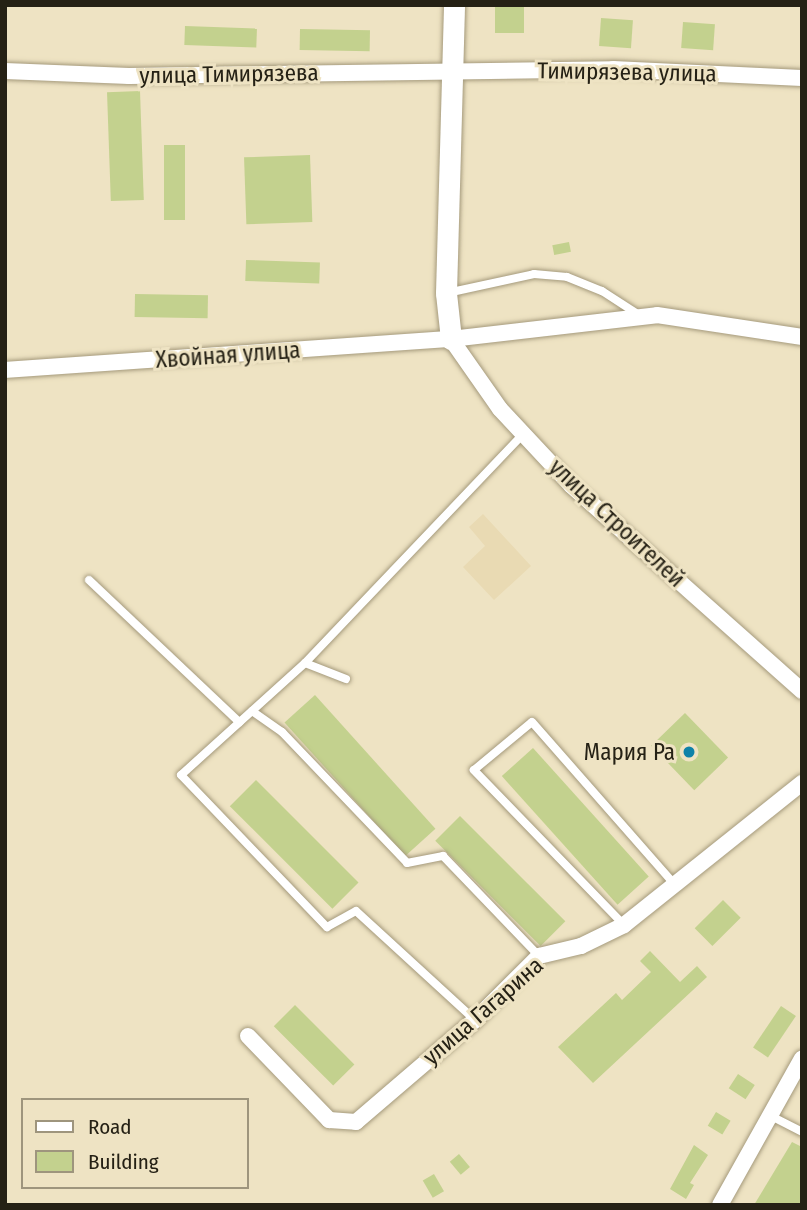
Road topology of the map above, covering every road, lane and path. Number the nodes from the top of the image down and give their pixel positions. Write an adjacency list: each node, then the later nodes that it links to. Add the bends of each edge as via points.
1 (454, 5): 3 (street)
2 (5, 71): 3 (street, улица Тимирязева, via 129,76)
3 (452, 71): 4 (street, Тимирязева улица, via 613,69); 5 (street)
4 (802, 78)
5 (446, 293): 6 (lane, via 534,274 567,277); 8 (street)
6 (642, 316): 7 (street, Хвойная улица, via 657,314); 8 (street, Хвойная улица)
7 (802, 337)
8 (451, 339): 9 (street, Хвойная улица); 10 (street, улица Строителей)
9 (5, 370)
10 (523, 434): 12 (lane); 14 (street, улица Строителей, via 572,486)
11 (89, 580): 16 (lane)
12 (305, 663): 13 (lane); 15 (lane)
13 (346, 678)
14 (802, 691)
15 (252, 710): 16 (lane); 20 (lane, via 282,732 407,863 443,856)
16 (239, 722): 21 (lane, via 181,775 327,927 356,911)
17 (802, 783): 18 (street, улица Гагарина)
18 (675, 886): 19 (street, улица Гагарина); 19 (lane, via 532,722 474,770)
19 (624, 925): 20 (street, улица Гагарина, via 581,946)
20 (539, 956): 21 (street, улица Гагарина)
21 (475, 1020): 22 (street, улица Гагарина, via 356,1122 329,1120)
22 (248, 1036)
23 (802, 1058): 24 (street)
24 (771, 1116): 25 (lane); 26 (street)
25 (802, 1132)
26 (720, 1205)

